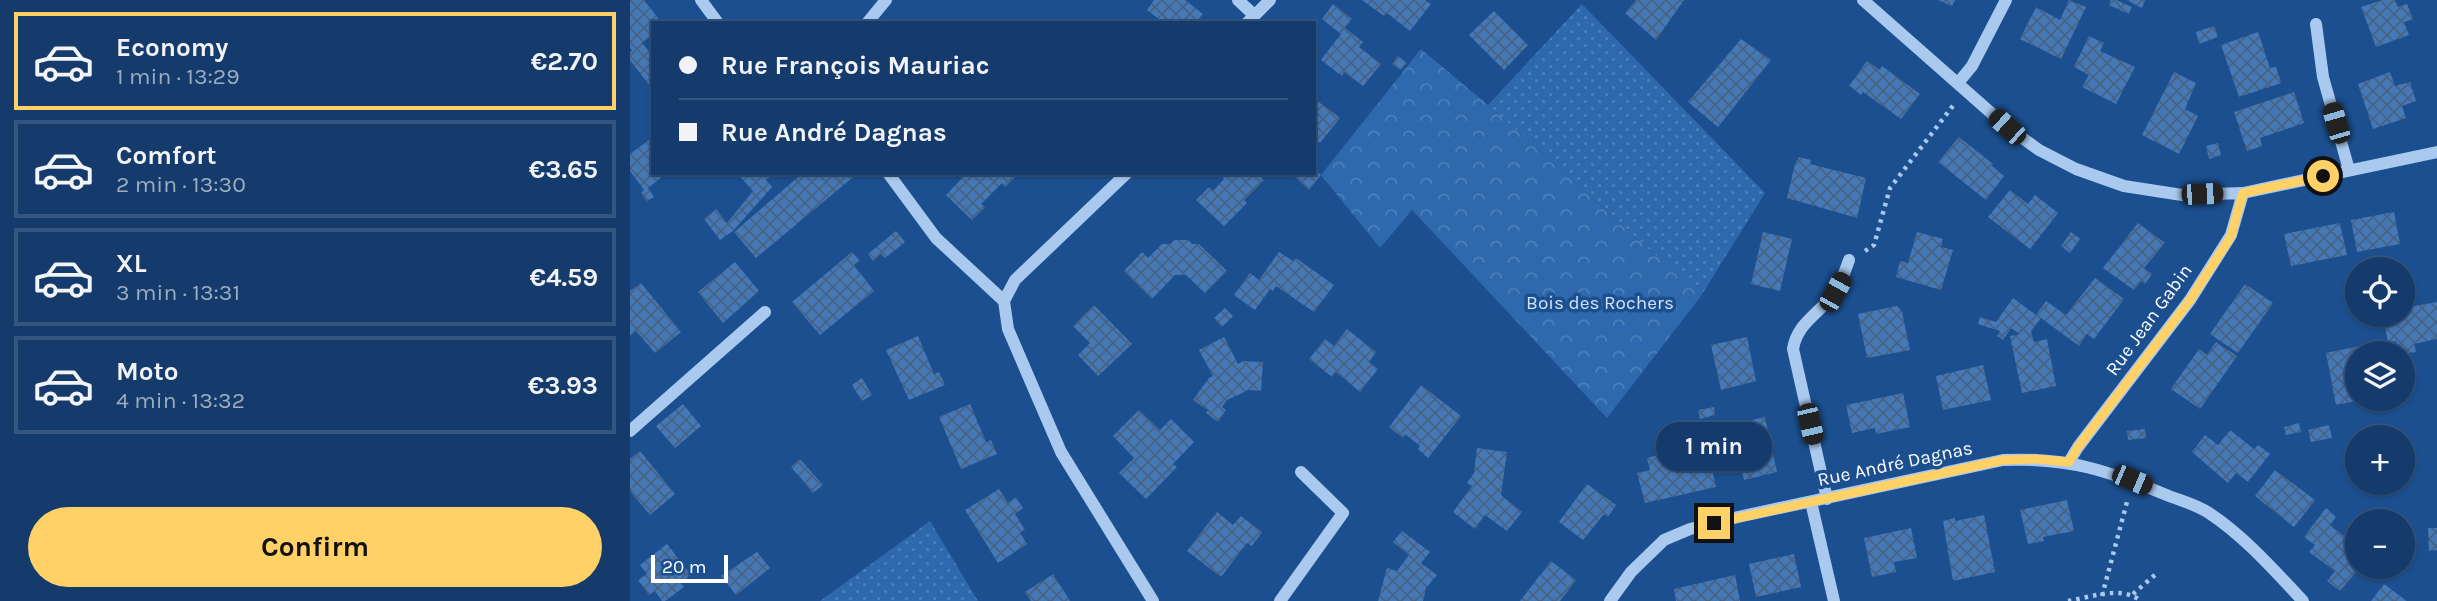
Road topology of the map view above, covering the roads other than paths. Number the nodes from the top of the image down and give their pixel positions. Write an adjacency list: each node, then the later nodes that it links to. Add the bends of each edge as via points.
1 (701, 0): 8 (street)
2 (886, 0): 9 (street)
3 (1238, 0): 7 (street)
4 (1270, 0): 7 (street)
5 (1863, 0): 11 (street)
6 (2006, 0): 11 (street)
7 (1250, 19)
8 (717, 21)
9 (869, 21)
10 (2316, 24): 13 (street, via 2323,77)
11 (1962, 87): 16 (street, via 2039,150 2088,173 2124,186 2182,195)
12 (2437, 152): 13 (street)
13 (2349, 170): 16 (street)
14 (889, 175): 18 (street, via 936,238)
15 (1125, 175): 18 (street, via 1016,280)
16 (2243, 193): 21 (street, Rue Jean Gabin, via 2231,236 2190,300)
17 (1849, 260): 23 (street, via 1835,292 1801,328 1793,349)
18 (1004, 301): 25 (street, via 1008,329 1062,452)
19 (765, 312): 20 (street)
20 (630, 431)
21 (2069, 462): 23 (street, Rue André Dagnas, via 2003,460); 29 (street, Rue André Dagnas, via 2132,480 2208,512 2264,559)
22 (1301, 472): 26 (street, via 1343,513)
23 (1827, 499): 24 (street, Rue André Dagnas)
24 (1811, 502): 27 (street, Rue André Dagnas, via 1690,529 1664,540); 28 (street)
25 (1153, 601)
26 (1280, 601)
27 (1610, 601)
28 (1834, 601)
29 (2303, 601)

